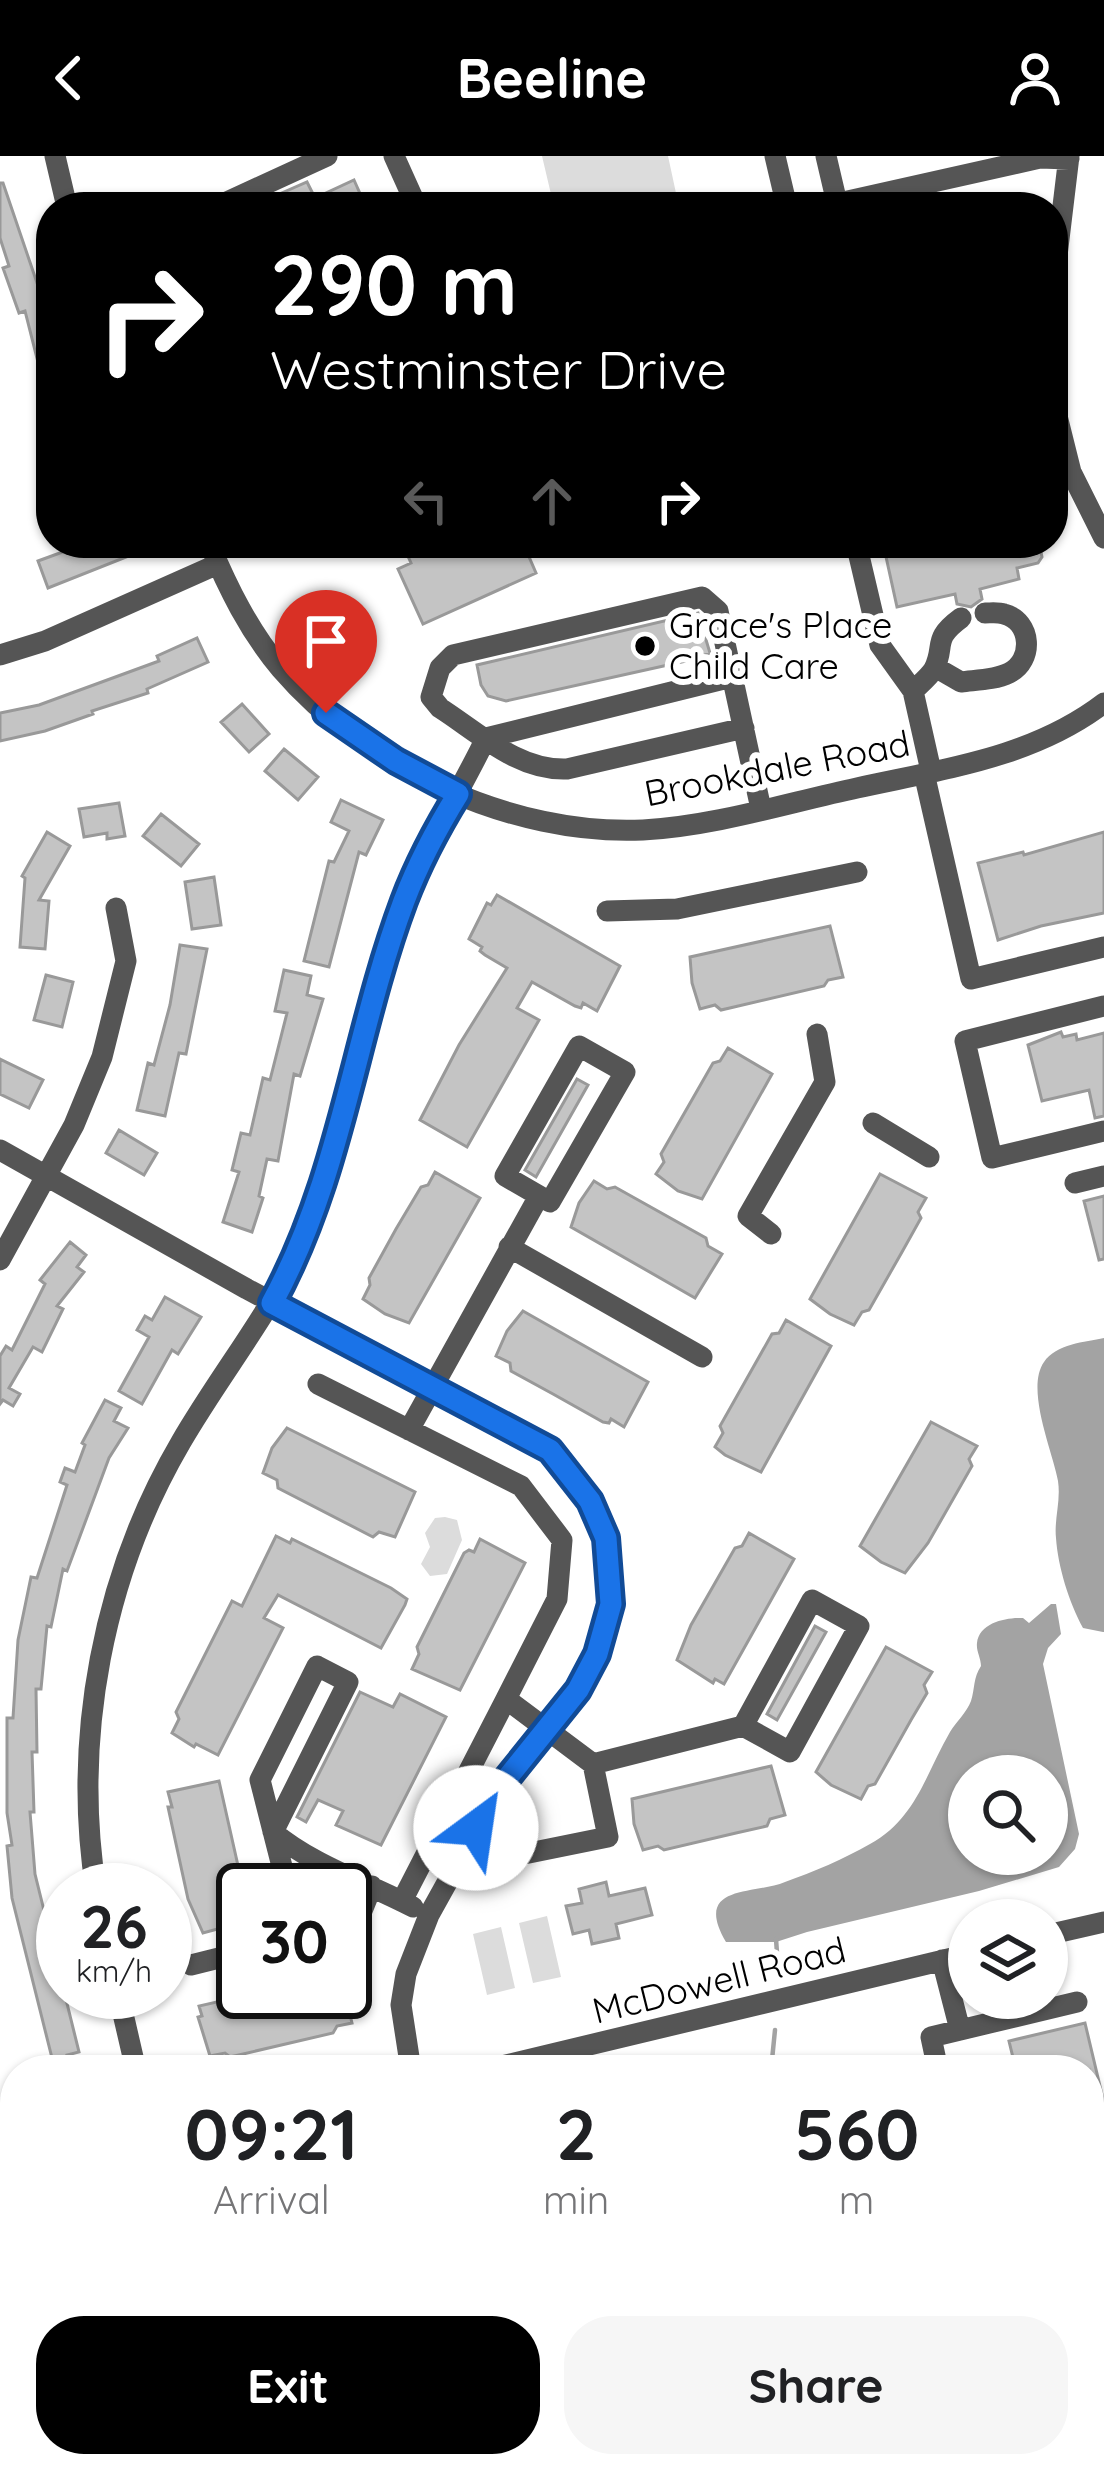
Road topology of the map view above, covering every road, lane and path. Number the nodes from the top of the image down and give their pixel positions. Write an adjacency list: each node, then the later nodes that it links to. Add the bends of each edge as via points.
1 (55, 156): 7 (street)
2 (327, 156): 8 (street)
3 (394, 156): 9 (street)
4 (775, 156): 10 (street)
5 (826, 156): 11 (street)
6 (1069, 158): 12 (street); 13 (street)
7 (63, 192)
8 (247, 192)
9 (410, 192)
10 (783, 192)
11 (828, 192)
12 (887, 192)
13 (1065, 192)
14 (1068, 460): 15 (street)
15 (1104, 538)
16 (205, 558): 21 (street, via 45,641)
17 (215, 558): 29 (street, Brookdale Road, via 256,636 299,688 348,730)
18 (860, 558): 24 (street, via 880,645)
19 (985, 613): 22 (street, via 1007,614 1021,626 1025,658 1012,672 961,682)
20 (961, 618): 22 (street, via 937,644)
21 (0, 655)
22 (935, 667): 24 (street)
23 (732, 677): 26 (street); 27 (street); 27 (street, via 718,611 702,597 453,655 431,697)
24 (913, 691): 28 (street)
25 (1104, 703): 28 (street, Brookdale Road, via 1032,745)
26 (744, 728): 27 (street, via 545,770); 30 (street)
27 (486, 738): 29 (street)
28 (927, 772): 30 (street, Brookdale Road); 34 (street, via 970,979)
29 (458, 794): 30 (street, Brookdale Road, via 524,818 610,830); 48 (street, via 398,916 331,1167)
30 (761, 809)
31 (857, 872): 33 (street, via 676,909)
32 (116, 908): 41 (street, via 126,961 116,1005 90,1093)
33 (608, 911)
34 (1104, 947)
35 (1104, 1006): 38 (street, via 964,1041 992,1158)
36 (818, 1034): 45 (street, via 825,1082 748,1216)
37 (872, 1123): 40 (street)
38 (1104, 1131)
39 (0, 1150): 41 (street)
40 (929, 1157)
41 (46, 1176): 47 (street); 48 (street)
42 (1104, 1176): 43 (street)
43 (1075, 1183)
44 (538, 1196): 44 (street, via 505,1177 579,1046 625,1072 550,1202); 46 (street)
45 (771, 1234)
46 (509, 1247): 49 (street); 51 (street)
47 (0, 1260)
48 (272, 1303): 51 (street); 59 (street, via 179,1445 113,1605 89,1759)
49 (702, 1357)
50 (318, 1384): 52 (street)
51 (429, 1388): 52 (street); 54 (street, via 550,1450 590,1501 606,1538 611,1604 597,1654)
52 (409, 1430): 53 (street, via 521,1486 562,1540 557,1599)
53 (506, 1699): 54 (street); 63 (street)
54 (546, 1726): 56 (street); 57 (street)
55 (743, 1726): 55 (street, via 812,1600 859,1625 790,1752); 56 (street)
56 (593, 1764): 57 (street, via 608,1837 524,1854)
57 (476, 1828): 64 (street)
58 (273, 1832): 58 (street, via 348,1682 316,1666 260,1780); 60 (street); 61 (street)
59 (93, 1863)
60 (282, 1863)
61 (323, 1863)
62 (372, 1886): 63 (street)
63 (402, 1901): 64 (street)
64 (430, 1915): 74 (street, via 401,2006)
65 (1104, 1922): 66 (street)
66 (1068, 1930)
67 (948, 1959): 68 (street, McDowell Road)
68 (942, 1960): 71 (street); 72 (street, McDowell Road)
69 (1077, 2002): 71 (street)
70 (124, 2019): 73 (street)
71 (960, 2030): 77 (street, via 931,2037)
72 (592, 2045): 75 (street, McDowell Road); 76 (street)
73 (133, 2055)
74 (409, 2055)
75 (549, 2055)
76 (594, 2055)
77 (935, 2055)

